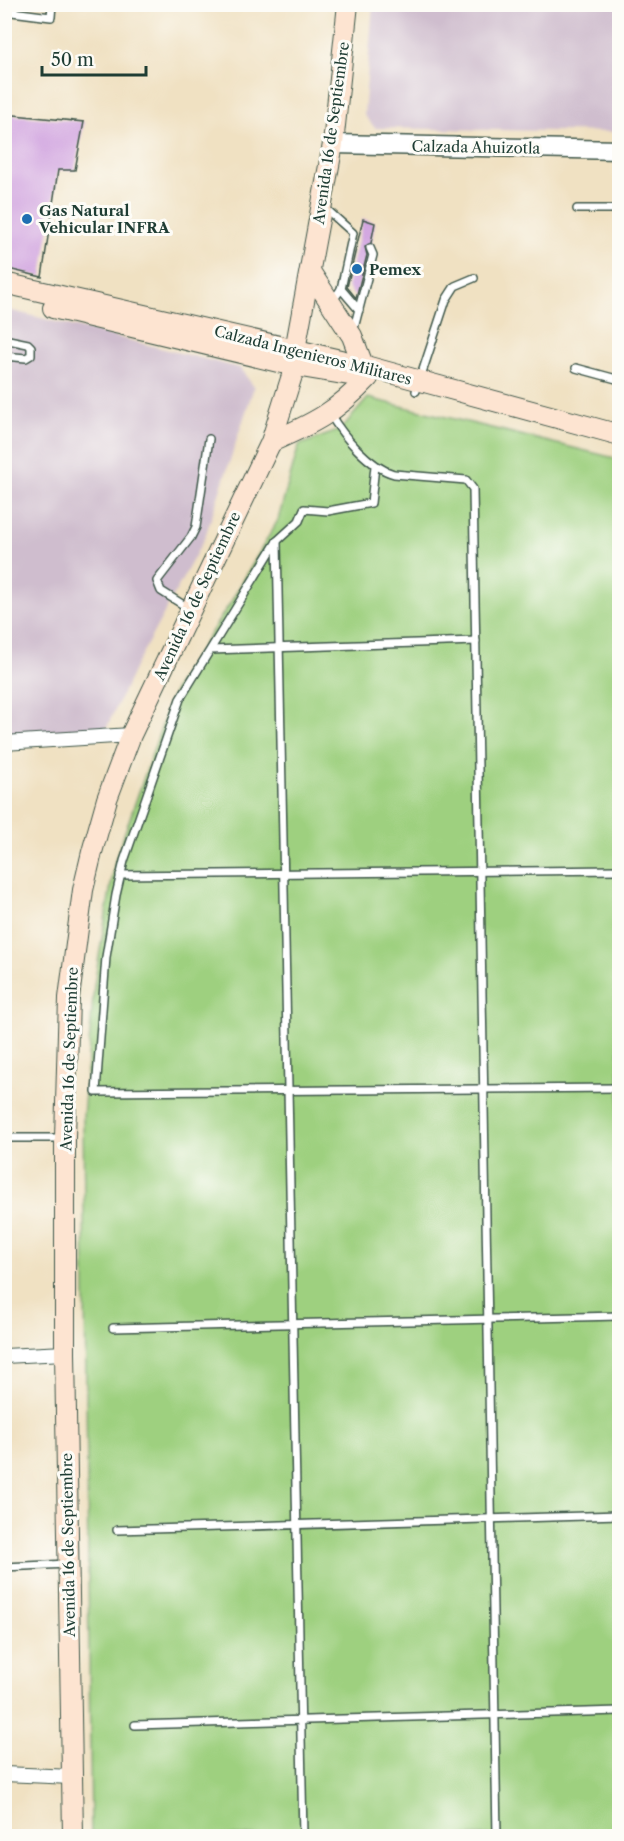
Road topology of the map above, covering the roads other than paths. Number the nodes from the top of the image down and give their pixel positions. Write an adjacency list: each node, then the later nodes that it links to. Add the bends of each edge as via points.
1 (52, 4): 3 (lane, via 51,16)
2 (348, 4): 4 (main road, Avenida 16 de Septiembre)
3 (4, 11)
4 (333, 144): 5 (street, Calzada Ahuizotla); 6 (main road, Avenida 16 de Septiembre)
5 (620, 150)
6 (322, 206): 10 (main road, Avenida 16 de Septiembre); 14 (lane, via 355,235)
7 (577, 209): 8 (lane)
8 (620, 209)
9 (370, 248): 15 (lane, via 373,255)
10 (310, 273): 14 (main road); 19 (main road, Avenida 16 de Septiembre)
11 (474, 278): 23 (lane, via 455,286 446,300)
12 (4, 283): 19 (main road, Calzada Ingenieros Militares)
13 (4, 296): 19 (main road, Calzada Ingenieros Militares)
14 (336, 296): 15 (lane); 16 (main road)
15 (359, 310): 16 (lane)
16 (352, 336): 21 (main road)
17 (4, 339): 18 (lane, via 31,346 29,358)
18 (4, 356)
19 (295, 358): 21 (main road, Calzada Ingenieros Militares); 27 (main road, Avenida 16 de Septiembre)
20 (576, 368): 22 (lane)
21 (365, 371): 23 (main road, Calzada Ingenieros Militares); 24 (main road, via 347,400)
22 (620, 380)
23 (417, 386): 25 (main road, Calzada Ingenieros Militares); 28 (main road, Calzada Ingenieros Militares)
24 (329, 414): 27 (main road); 29 (lane)
25 (620, 435)
26 (209, 439): 31 (lane, via 196,527 157,581 160,591)
27 (270, 442): 31 (main road, Avenida 16 de Septiembre)
28 (620, 443)
29 (375, 465): 30 (lane, via 371,502 328,511 304,509 299,521); 32 (lane, via 394,474 466,480 471,484)
30 (277, 541): 33 (lane); 34 (lane)
31 (192, 609): 35 (main road, Avenida 16 de Septiembre)
32 (476, 641): 33 (lane); 38 (lane)
33 (279, 647): 34 (lane); 39 (lane)
34 (211, 650): 40 (lane, via 180,699)
35 (131, 735): 36 (street); 45 (main road, Avenida 16 de Septiembre, via 106,800 84,890 69,998)
36 (4, 743)
37 (620, 870): 38 (lane)
38 (480, 872): 39 (lane); 42 (lane)
39 (283, 874): 40 (lane); 43 (lane)
40 (120, 876): 43 (lane, via 106,957 96,1092)
41 (620, 1088): 42 (lane)
42 (484, 1089): 43 (lane); 47 (lane)
43 (288, 1091): 48 (lane)
44 (4, 1138): 45 (lane)
45 (65, 1138): 50 (main road, Avenida 16 de Septiembre)
46 (620, 1316): 47 (lane)
47 (488, 1319): 48 (lane); 53 (lane)
48 (292, 1324): 49 (lane); 54 (lane)
49 (113, 1328)
50 (65, 1353): 51 (street); 56 (main road, Avenida 16 de Septiembre)
51 (4, 1356)
52 (620, 1515): 53 (lane)
53 (492, 1519): 54 (lane); 59 (lane)
54 (296, 1525): 55 (lane); 60 (lane)
55 (117, 1530)
56 (69, 1564): 57 (lane); 63 (main road, Avenida 16 de Septiembre)
57 (4, 1567)
58 (620, 1711): 59 (lane)
59 (495, 1715): 60 (lane); 66 (lane)
60 (300, 1720): 61 (lane); 65 (lane)
61 (135, 1725)
62 (4, 1774): 63 (street)
63 (72, 1777): 64 (main road, Avenida 16 de Septiembre)
64 (73, 1836)
65 (303, 1836)
66 (497, 1836)

